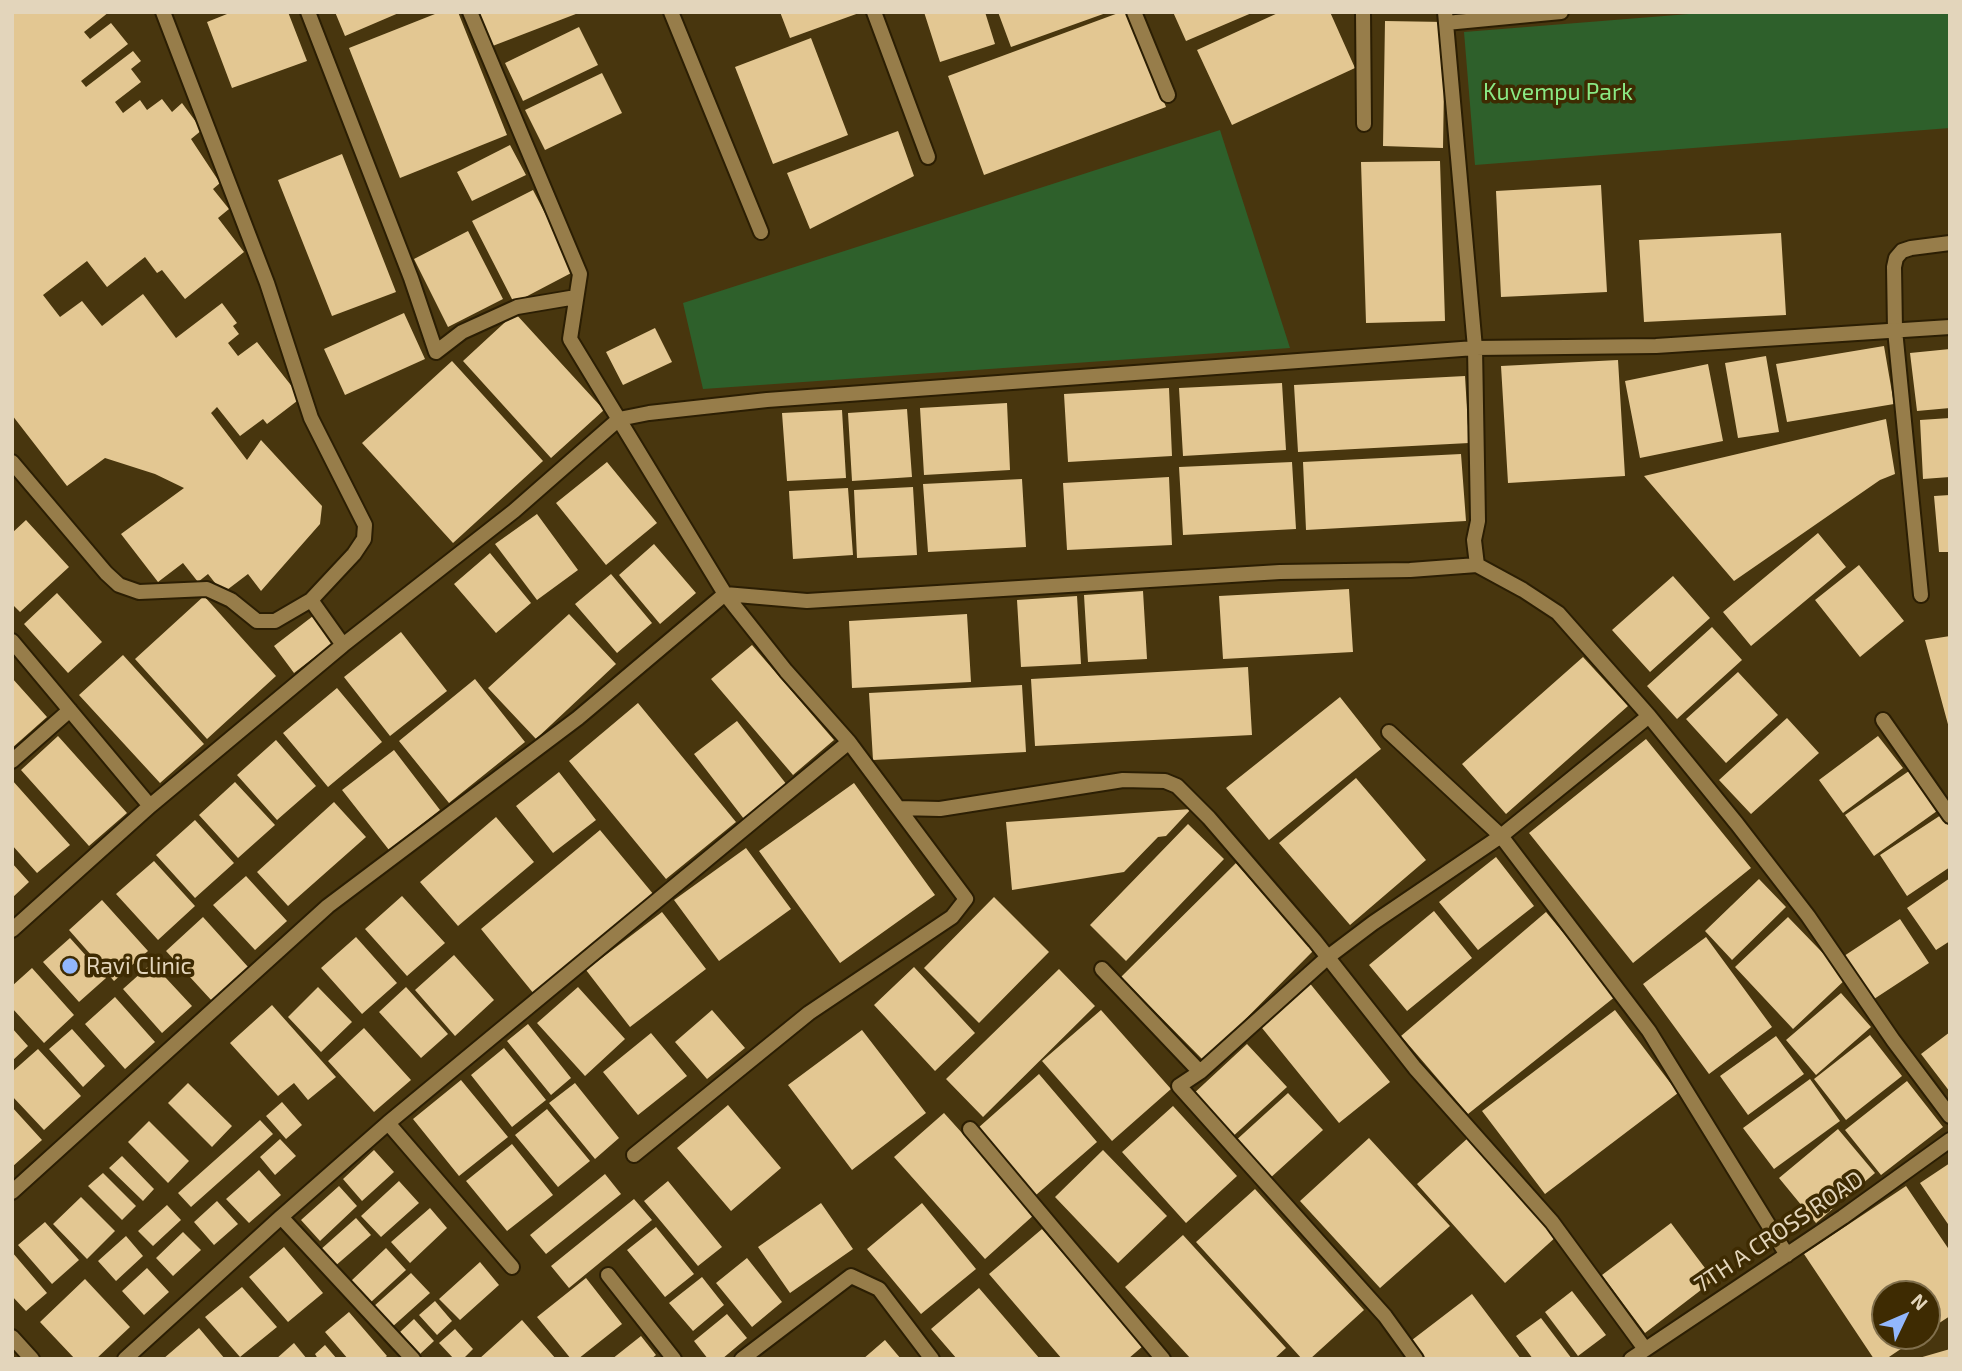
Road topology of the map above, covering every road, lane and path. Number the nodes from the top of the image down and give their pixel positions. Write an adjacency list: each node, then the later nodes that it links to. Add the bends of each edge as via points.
1 (163, 12): 24 (street, via 267,283 311,418 365,526 364,539 354,554)
2 (308, 12): 15 (street, via 436,352 462,332 517,307)
3 (470, 12): 15 (street, via 580,274)
4 (671, 12): 13 (street)
5 (874, 12): 12 (street)
6 (1134, 12): 10 (street)
7 (1363, 12): 11 (street)
8 (1561, 12): 9 (street)
9 (1446, 18): 18 (street)
10 (1168, 95)
11 (1364, 124)
12 (928, 157)
13 (761, 232)
14 (1950, 243): 17 (street, via 1911,248 1896,258)
15 (576, 298): 19 (street, via 570,339)
16 (1950, 327): 17 (street)
17 (1895, 330): 18 (street, via 1656,346); 23 (street)
18 (1475, 348): 19 (street, via 781,399); 21 (street)
19 (619, 419): 22 (street); 26 (street, via 514,512)
20 (12, 462): 24 (street, via 120,585 139,592 207,589 231,600 257,621 266,622)
21 (1477, 565): 22 (street, via 1280,572 807,601); 28 (street, via 1558,613)
22 (725, 594): 31 (street); 46 (street, via 578,719 328,906)
23 (1921, 595)
24 (311, 600): 26 (street)
25 (12, 642): 27 (street)
26 (343, 645): 33 (street)
27 (70, 710): 32 (street); 33 (street)
28 (1648, 716): 36 (street); 41 (street, via 1808,916)
29 (1883, 720): 35 (street)
30 (1390, 732): 36 (street)
31 (849, 742): 34 (street); 42 (street)
32 (12, 761)
33 (150, 806): 37 (street)
34 (898, 808): 38 (street, via 940,809 1123,780 1164,781 1177,786 1209,818); 45 (street, via 966,899 952,918 809,1013)
35 (1950, 816)
36 (1501, 836): 38 (street); 48 (street, via 1649,1031)
37 (12, 930)
38 (1328, 957): 40 (street); 52 (street, via 1415,1068 1552,1222)
39 (1102, 969): 40 (street)
40 (1200, 1072): 60 (street, via 1179,1086 1385,1316)
41 (1950, 1116)
42 (388, 1123): 47 (street); 49 (street)
43 (970, 1129): 59 (street)
44 (1950, 1140): 48 (street, 7TH A CROSS ROAD)
45 (634, 1155)
46 (12, 1192)
47 (281, 1217): 54 (street); 55 (street)
48 (1787, 1255): 52 (street, 7TH A CROSS ROAD)
49 (512, 1267)
50 (608, 1275): 56 (street)
51 (12, 1337): 53 (street)
52 (1645, 1349): 61 (street, 7TH A CROSS ROAD)
53 (32, 1359)
54 (125, 1359)
55 (413, 1359)
56 (674, 1359)
57 (742, 1359): 58 (street, via 851,1276 879,1289)
58 (932, 1359)
59 (1163, 1359)
60 (1416, 1359)
61 (1630, 1359)

